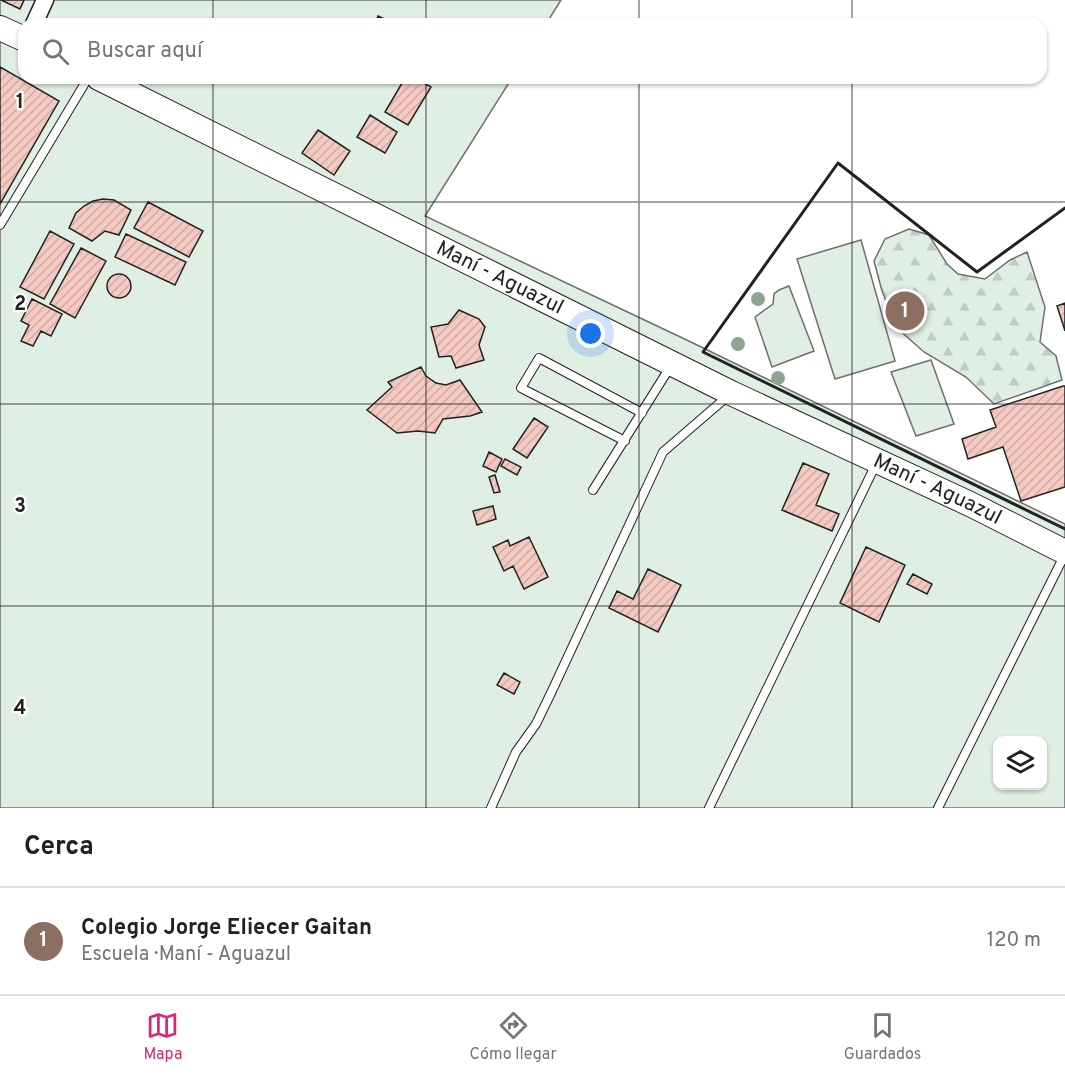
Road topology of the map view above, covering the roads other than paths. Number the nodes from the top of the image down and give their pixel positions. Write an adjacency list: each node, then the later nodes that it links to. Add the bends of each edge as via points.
1 (45, 0): 2 (street)
2 (37, 18)
3 (0, 28): 4 (street)
4 (18, 36)
5 (84, 84): 7 (lane)
6 (111, 84): 8 (street, Maní - Aguazul)
7 (0, 225)
8 (672, 364): 9 (street, Maní - Aguazul); 10 (lane)
9 (731, 393): 12 (street, Maní - Aguazul); 15 (lane, via 663,452 551,693 516,753)
10 (642, 413): 11 (lane); 11 (lane, via 539,358 521,388)
11 (625, 441): 13 (lane)
12 (878, 461): 14 (street, Maní - Aguazul); 16 (lane)
13 (594, 490)
14 (1065, 553): 17 (lane)
15 (491, 808)
16 (709, 808)
17 (938, 808)

